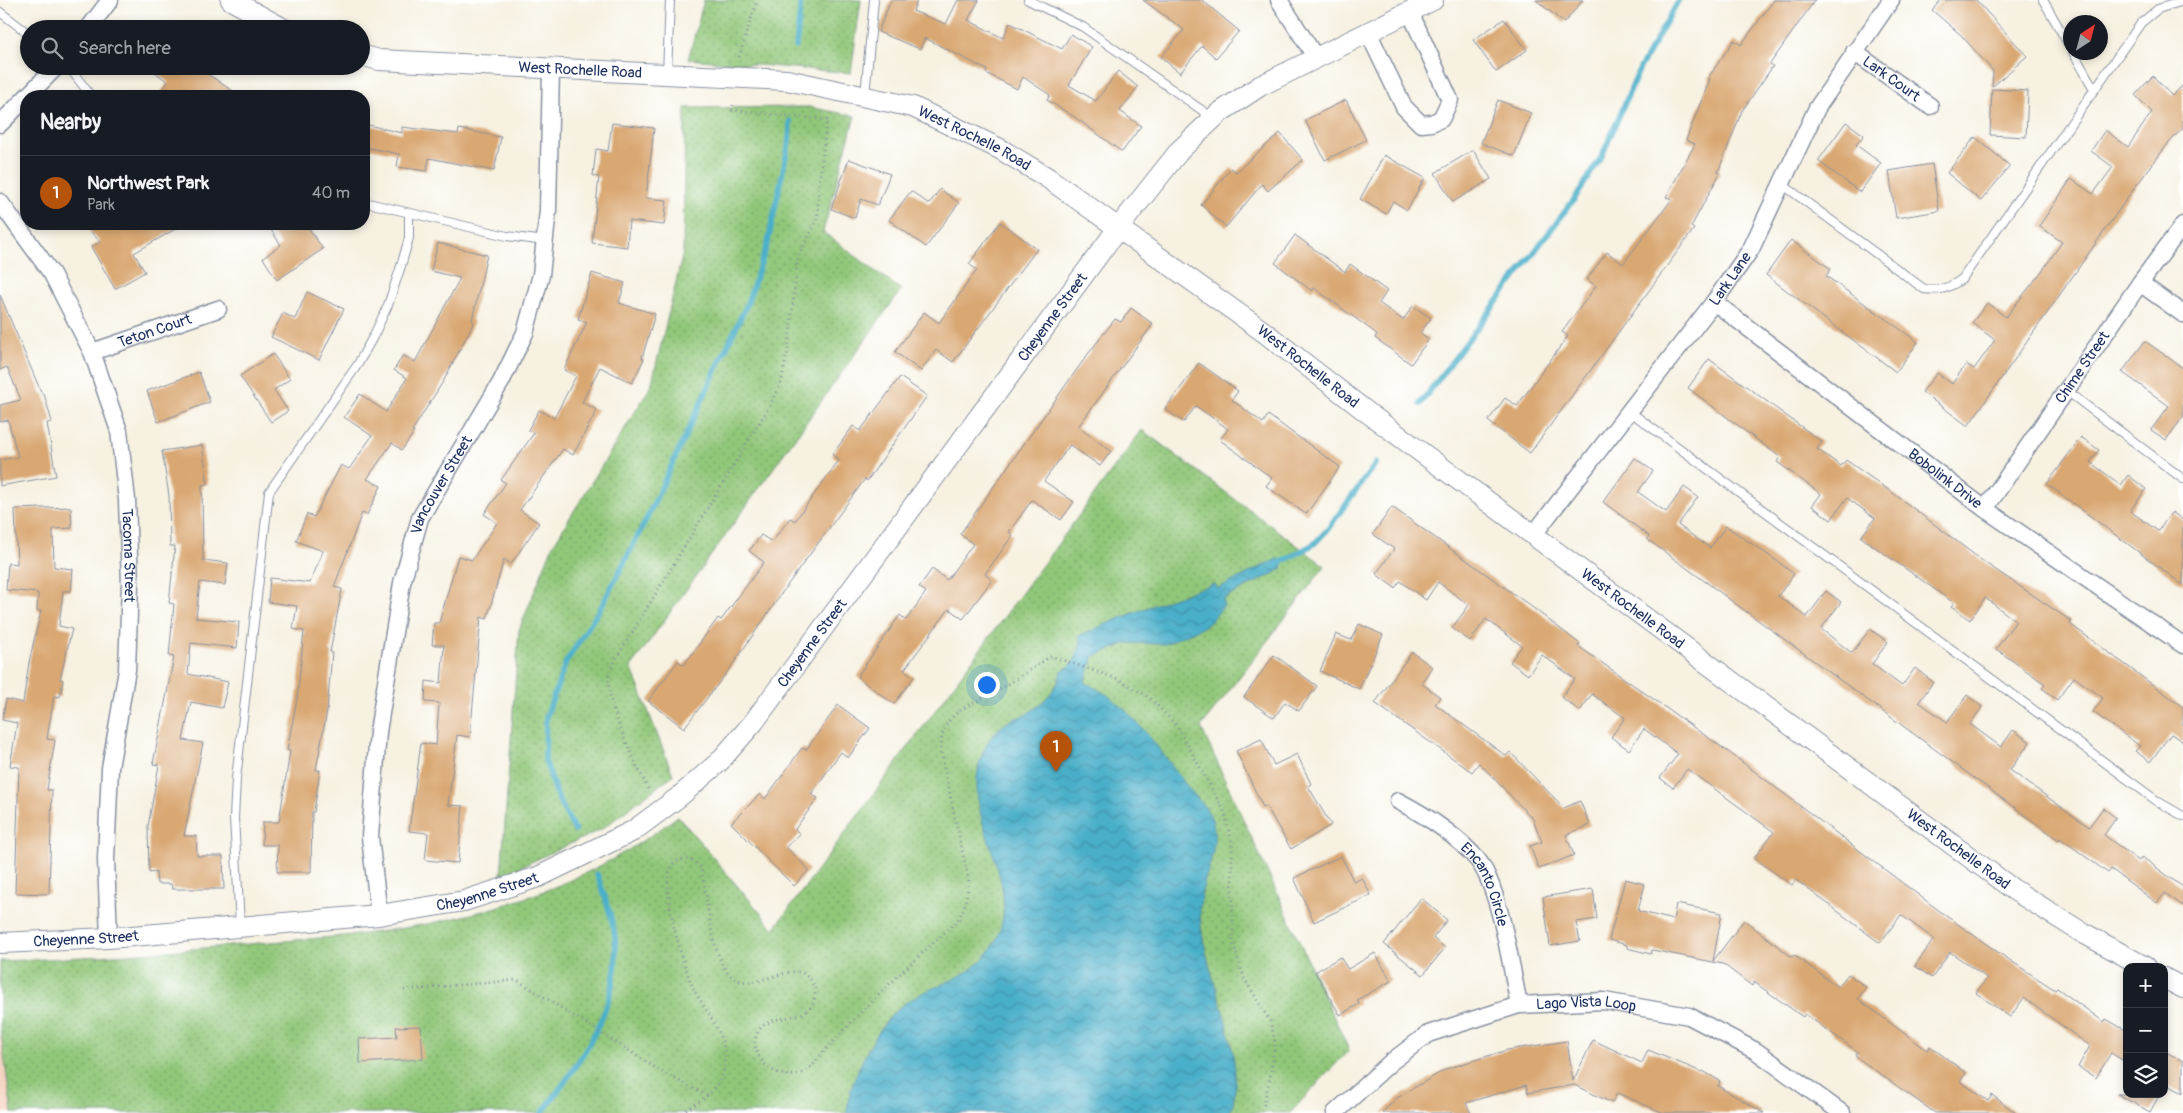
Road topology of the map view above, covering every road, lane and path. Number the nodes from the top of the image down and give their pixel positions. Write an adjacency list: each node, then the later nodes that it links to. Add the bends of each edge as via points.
1 (110, 0): 14 (street)
2 (231, 0): 15 (street)
3 (670, 0): 27 (lane)
4 (757, 0): 21 (path)
5 (874, 0): 31 (lane)
6 (1028, 0): 35 (lane, via 1083,26)
7 (1278, 0): 22 (street)
8 (1433, 0): 13 (street, Cheyenne Street)
9 (1891, 0): 19 (street, Lark Lane)
10 (2043, 0): 18 (lane)
11 (2183, 1): 28 (lane, via 2158,9 2141,23)
12 (0, 12): 16 (lane)
13 (1410, 12): 17 (street, Cheyenne Street); 17 (street, via 1450,100 1441,119 1421,124 1404,107)
14 (95, 20)
15 (268, 20)
16 (20, 27)
17 (1368, 32): 22 (street, Cheyenne Street)
18 (2063, 35)
19 (1854, 52): 34 (street, Lark Court); 37 (street, Lark Lane, via 1817,108)
20 (370, 58): 24 (street, West Rochelle Road)
21 (739, 58)
22 (1316, 58): 35 (street, Cheyenne Street, via 1260,86)
23 (2078, 60): 28 (lane)
24 (551, 69): 27 (street, West Rochelle Road); 45 (street, Vancouver Street)
25 (48, 75): 29 (street)
26 (75, 75): 30 (lane)
27 (666, 75): 31 (street, West Rochelle Road, via 787,80)
28 (2094, 89): 37 (lane, via 1962,278 1949,288 1924,289)
29 (33, 90)
30 (86, 90)
31 (865, 95): 42 (street, West Rochelle Road, via 913,107 1000,149)
32 (20, 104): 36 (street)
33 (733, 105): 57 (path, via 732,110 828,120 818,184 817,220 798,257 788,350 781,383 609,675 609,689 620,725)
34 (1930, 106)
35 (1213, 118): 42 (street, Cheyenne Street, via 1180,150)
36 (0, 124)
37 (1782, 184): 47 (street, Lark Lane, via 1751,248)
38 (0, 202): 44 (street, Tacoma Street)
39 (370, 203): 40 (lane)
40 (409, 213): 45 (lane, via 507,236); 61 (lane, via 409,238 388,305 374,335 358,364 269,492 236,779 234,818)
41 (2183, 225): 46 (street, Chime Street)
42 (1119, 227): 55 (street, West Rochelle Road); 60 (street, Cheyenne Street, via 753,723 719,762 633,831 538,877 464,901)
43 (20, 230): 50 (street, Tacoma Street, via 52,274)
44 (20, 230)
45 (545, 241): 60 (street, Vancouver Street, via 541,275 525,332 501,382 420,518 402,583 378,732 371,828)
46 (2140, 284): 49 (street); 51 (street, Chime Street)
47 (1714, 302): 52 (street, Lark Lane); 54 (street, Bobolink Drive)
48 (218, 309): 50 (street, Teton Court)
49 (2183, 314)
50 (92, 352): 62 (street, Tacoma Street, via 119,431 127,500 130,583 127,670 110,768 106,859)
51 (2067, 390): 53 (lane); 54 (street, Chime Street)
52 (1629, 411): 55 (street, Lark Lane); 59 (lane)
53 (2183, 478)
54 (1985, 509): 56 (street, Bobolink Drive)
55 (1534, 534): 64 (street, West Rochelle Road, via 2014,890)
56 (2183, 645)
57 (648, 789)
58 (1398, 801): 68 (street, Encanto Circle, via 1434,820 1477,860 1493,888)
59 (2183, 816)
60 (379, 915): 61 (street, Cheyenne Street)
61 (240, 927): 62 (street, Cheyenne Street)
62 (109, 938): 63 (street, Cheyenne Street)
63 (0, 943)
64 (2138, 963)
65 (2168, 980): 66 (street)
66 (2183, 988)
67 (404, 990): 69 (path, via 517,980 664,1073)
68 (1519, 1004): 72 (street, Lago Vista Loop, via 1428,1034 1391,1062); 73 (street, Lago Vista Loop, via 1604,1001 1689,1016 1756,1051)
69 (708, 1096): 70 (path); 71 (path, via 725,1067 725,1049 694,988 682,956 669,897 672,866 684,859 700,866 714,942 730,975 741,981 750,981 783,972 801,972 813,983 815,998 812,1005 799,1015 765,1024 757,1034 761,1061 775,1073 799,1075 958,920 969,889 967,865 949,798 940,743 947,724 967,706 1051,656 1101,672 1150,698 1177,726 1224,811 1232,843 1233,943 1244,978 1271,1023 1275,1043)
70 (682, 1113)
71 (1262, 1113)
72 (1335, 1113)
73 (1842, 1113)

